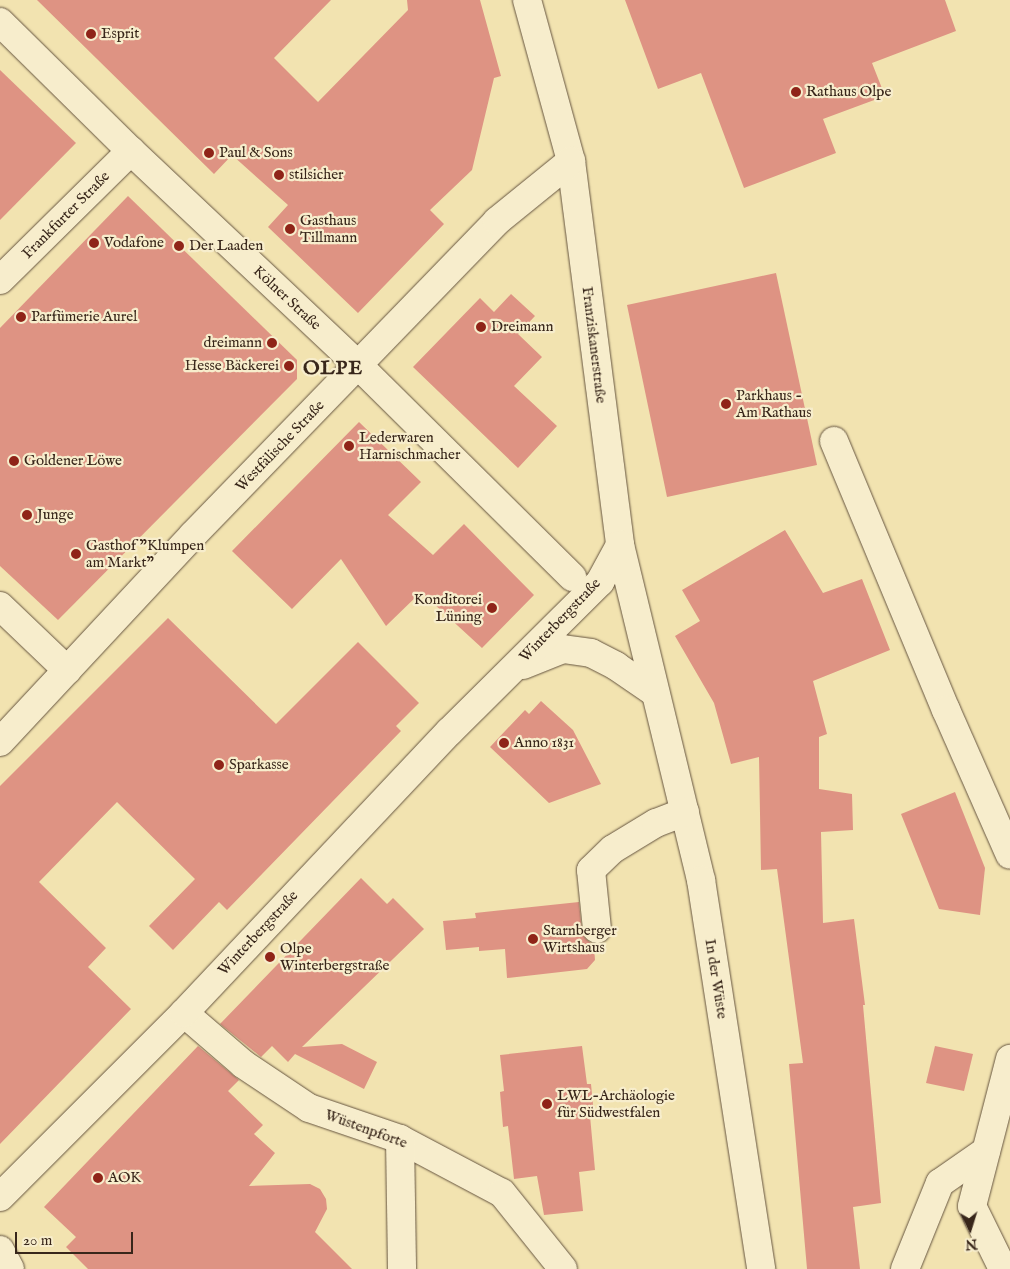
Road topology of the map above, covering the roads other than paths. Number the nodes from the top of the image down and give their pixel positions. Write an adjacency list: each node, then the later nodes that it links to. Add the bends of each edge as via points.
1 (527, 0): 4 (street, Franziskanerstraße)
2 (0, 22): 3 (street, Kölner Straße)
3 (131, 151): 5 (street, Frankfurter Straße); 6 (street, Kölner Straße)
4 (571, 161): 6 (street, Westfälische Straße, via 497,221); 8 (street, Franziskanerstraße)
5 (0, 280)
6 (358, 366): 9 (street, Kölner Straße); 12 (street, Westfälische Straße)
7 (834, 441): 16 (street)
8 (620, 545): 11 (street, Winterbergstraße, via 600,582); 13 (street, Franziskanerstraße)
9 (572, 576)
10 (0, 606): 12 (street)
11 (514, 668): 13 (street, Winterbergstraße, via 563,649 591,653); 18 (street, Winterbergstraße, via 449,732)
12 (67, 670): 14 (street, Westfälische Straße)
13 (654, 692): 15 (street, In der Wüste)
14 (0, 742)
15 (684, 812): 17 (street, via 656,823 613,849 591,870); 27 (street, In der Wüste, via 701,880)
16 (1010, 855)
17 (597, 929)
18 (184, 1012): 20 (street, Wüstenpforte, via 243,1064 309,1108); 22 (street, Winterbergstraße)
19 (1010, 1059): 21 (street)
20 (400, 1139): 25 (street); 26 (street, Wüstenpforte, via 502,1193)
21 (986, 1151): 28 (street, via 940,1183); 29 (street, via 972,1206)
22 (0, 1197)
23 (0, 1250): 24 (street)
24 (10, 1269)
25 (402, 1269)
26 (563, 1269)
27 (760, 1269)
28 (905, 1269)
29 (1004, 1269)

